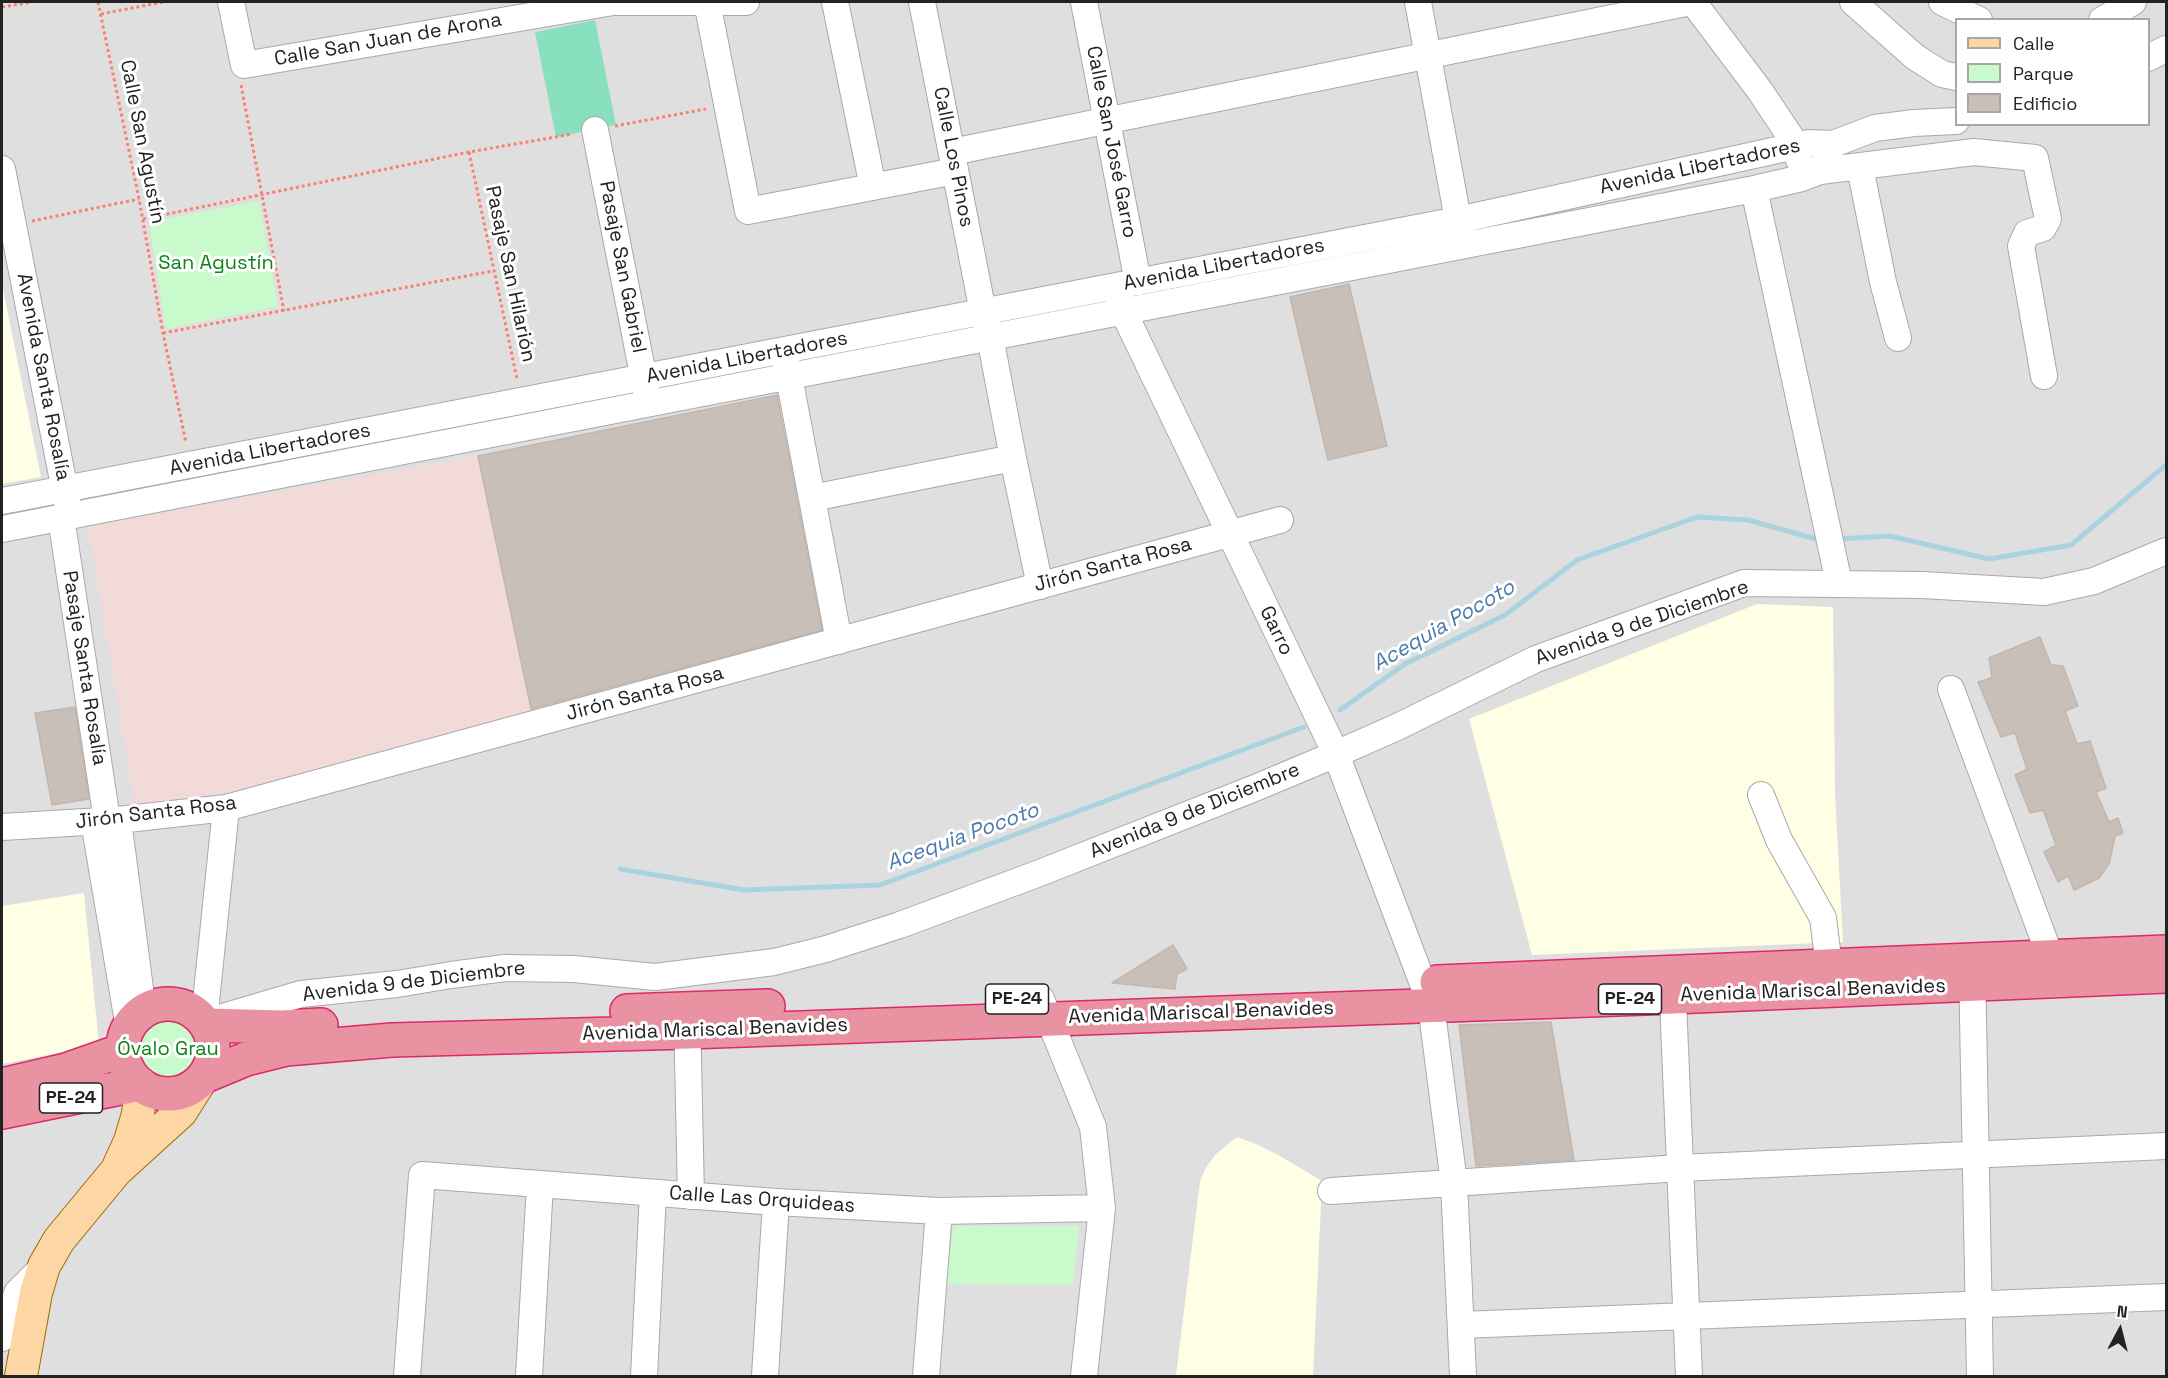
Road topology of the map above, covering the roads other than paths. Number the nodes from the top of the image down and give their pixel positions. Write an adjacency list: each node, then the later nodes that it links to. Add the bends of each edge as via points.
1 (231, 2): 12 (street, Calle San Juan de Arona, via 244,65)
2 (707, 2): 3 (street, Calle San Juan de Arona); 12 (street, Calle San Juan de Arona); 28 (street, via 748,211)
3 (746, 2)
4 (835, 2): 28 (street)
5 (922, 2): 24 (street, Calle Los Pinos)
6 (1084, 2): 19 (street, Calle San José Garro)
7 (1418, 2): 16 (street)
8 (1692, 2): 16 (street); 23 (street)
9 (1853, 2): 18 (street, via 1916,57 1942,74)
10 (1942, 2): 13 (street)
11 (2133, 2): 14 (street)
12 (566, 5)
13 (1975, 18)
14 (2105, 18)
15 (2166, 50): 17 (street)
16 (1428, 55): 19 (street); 30 (street)
17 (2150, 57)
18 (1955, 77)
19 (1107, 120): 24 (street); 32 (street, Calle San José Garro)
20 (1955, 121): 22 (street, via 1875,128)
21 (595, 130): 40 (street, Pasaje San Gabriel)
22 (1833, 144): 23 (street, Avenida Libertadores); 27 (street, Avenida Libertadores)
23 (1796, 145): 27 (street); 30 (street, Avenida Libertadores)
24 (953, 161): 28 (street); 34 (street, Calle Los Pinos)
25 (1860, 167): 27 (street); 36 (street); 39 (street, via 1974,152 2035,158 2048,219 2045,226 2027,233 2021,246)
26 (2, 169): 43 (street, Avenida Santa Rosalía)
27 (1811, 174): 29 (street, Avenida Libertadores)
28 (873, 187)
29 (1755, 189): 31 (street, Avenida Libertadores); 51 (street)
30 (1458, 220): 31 (street); 32 (street, Avenida Libertadores)
31 (1463, 245): 33 (street, Avenida Libertadores)
32 (1127, 284): 33 (street, Garro); 34 (street, Avenida Libertadores)
33 (1123, 311): 35 (street, Avenida Libertadores); 49 (street, Garro)
34 (983, 312): 35 (street, Calle Los Pinos); 37 (street, Avenida Libertadores)
35 (990, 337): 38 (street, Avenida Libertadores); 42 (street, Calle Los Pinos)
36 (1898, 338)
37 (784, 350): 38 (street); 40 (street, Avenida Libertadores)
38 (789, 376): 41 (street, Avenida Libertadores); 44 (street)
39 (2044, 376)
40 (644, 378): 41 (street, Pasaje San Gabriel); 43 (street, Avenida Libertadores)
41 (649, 404): 46 (street, Avenida Libertadores)
42 (1013, 458): 44 (street); 52 (street, Calle Los Pinos)
43 (65, 489): 45 (street, Avenida Libertadores); 46 (street, Avenida Santa Rosalía)
44 (812, 498): 53 (street)
45 (2, 501)
46 (65, 516): 48 (street, Avenida Libertadores); 58 (street, Pasaje Santa Rosalía)
47 (1280, 520): 49 (street, Jirón Santa Rosa)
48 (2, 529)
49 (1228, 533): 52 (street, Jirón Santa Rosa); 55 (street, Garro)
50 (2166, 551): 51 (street, Avenida 9 de Diciembre, via 2094,581 2044,592)
51 (1839, 583): 55 (street, Avenida 9 de Diciembre, via 1744,583 1536,659)
52 (1040, 585): 53 (street, Jirón Santa Rosa)
53 (839, 641): 57 (street, Jirón Santa Rosa)
54 (1951, 689): 61 (street)
55 (1336, 754): 66 (street, Garro); 69 (street, Avenida 9 de Diciembre, via 1006,886 837,946 774,962 655,977 574,969 505,968 301,994)
56 (1761, 795): 64 (street, via 1779,840 1820,909)
57 (226, 808): 58 (street, Jirón Santa Rosa); 69 (street)
58 (106, 820): 59 (street, Jirón Santa Rosa); 70 (street)
59 (2, 827)
60 (2166, 952): 61 (highway, Avenida Mariscal Benavides / PE-24)
61 (2050, 956): 62 (highway, Avenida Mariscal Benavides / PE-24)
62 (1973, 972): 63 (highway, Avenida Mariscal Benavides / PE-24); 64 (highway, Avenida Mariscal Benavides / PE-24); 76 (street)
63 (2166, 976)
64 (1828, 978): 65 (highway, Avenida Mariscal Benavides / PE-24)
65 (1672, 985): 66 (highway, Avenida Mariscal Benavides / PE-24); 77 (street)
66 (1427, 994): 67 (highway, Avenida Mariscal Benavides / PE-24); 79 (street, Garro)
67 (1044, 1009): 68 (highway, Avenida Mariscal Benavides / PE-24); 85 (street, via 1093,1127)
68 (688, 1020): 69 (highway, Avenida Mariscal Benavides / PE-24, via 282,1027); 71 (highway, Avenida Mariscal Benavides / PE-24, via 286,1048 246,1059); 83 (street)
69 (205, 1023): 70 (highway, via 182,1006 162,1005); 71 (highway, via 213,1054)
70 (132, 1030): 72 (highway, via 125,1062); 73 (highway, PE-24, via 66,1070)
71 (203, 1078): 72 (highway, via 186,1091 174,1094 162,1094); 78 (main road, via 182,1112)
72 (140, 1084): 74 (highway, PE-24); 78 (main road, via 138,1114)
73 (2, 1085)
74 (2, 1112)
75 (2166, 1146): 76 (street)
76 (1975, 1154): 77 (street); 89 (street)
77 (1680, 1168): 79 (street); 90 (street)
78 (116, 1171): 87 (main road, via 58,1240)
79 (1454, 1183): 81 (street); 91 (street, Garro)
80 (540, 1184): 82 (street, Calle Las Orquideas); 94 (street, Calle Las Orquideas, via 422,1175); 95 (street)
81 (1331, 1191)
82 (653, 1193): 83 (street, Calle Las Orquideas); 96 (street)
83 (691, 1196): 84 (street, Calle Las Orquideas)
84 (776, 1202): 86 (street, Calle Las Orquideas); 97 (street)
85 (1102, 1208): 86 (street, Calle Las Orquideas); 99 (street)
86 (939, 1210): 98 (street)
87 (44, 1266): 92 (street, via 17,1293); 93 (main road)
88 (2166, 1297): 89 (street)
89 (1978, 1304): 90 (street); 102 (street)
90 (1686, 1315): 91 (street); 101 (street)
91 (1461, 1325): 100 (street, Garro)
92 (2, 1338)
93 (21, 1377)
94 (406, 1377)
95 (529, 1377)
96 (644, 1377)
97 (765, 1377)
98 (926, 1377)
99 (1084, 1377)
100 (1463, 1377)
101 (1689, 1377)
102 (1980, 1377)

